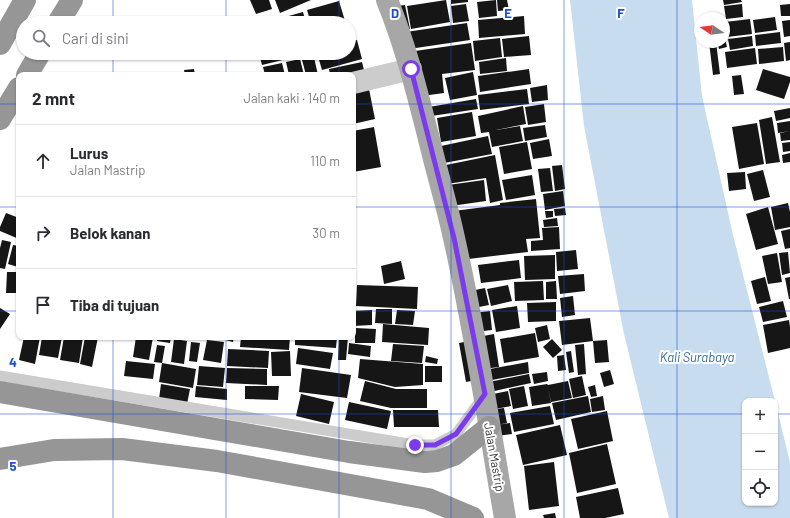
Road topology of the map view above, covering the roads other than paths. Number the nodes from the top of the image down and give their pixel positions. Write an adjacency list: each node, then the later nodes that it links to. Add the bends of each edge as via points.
1 (25, 0): 5 (highway)
2 (72, 0): 4 (highway)
3 (387, 0): 7 (main road, Jalan Mastrip)
4 (62, 16)
5 (0, 44)
6 (36, 60): 8 (highway)
7 (411, 69): 9 (street); 14 (main road, Jalan Mastrip, via 454,238)
8 (29, 72)
9 (356, 82)
10 (16, 93): 11 (highway)
11 (0, 119)
12 (0, 376): 14 (lane, via 415,445 435,445 456,434)
13 (0, 392): 15 (highway, via 349,452 425,462 438,461 454,455)
14 (485, 394): 15 (main road, Jalan Mastrip)
15 (489, 427): 18 (main road, Jalan Mastrip)
16 (0, 459): 17 (highway, via 54,450 129,450 217,461 428,500)
17 (474, 518)
18 (505, 518)

